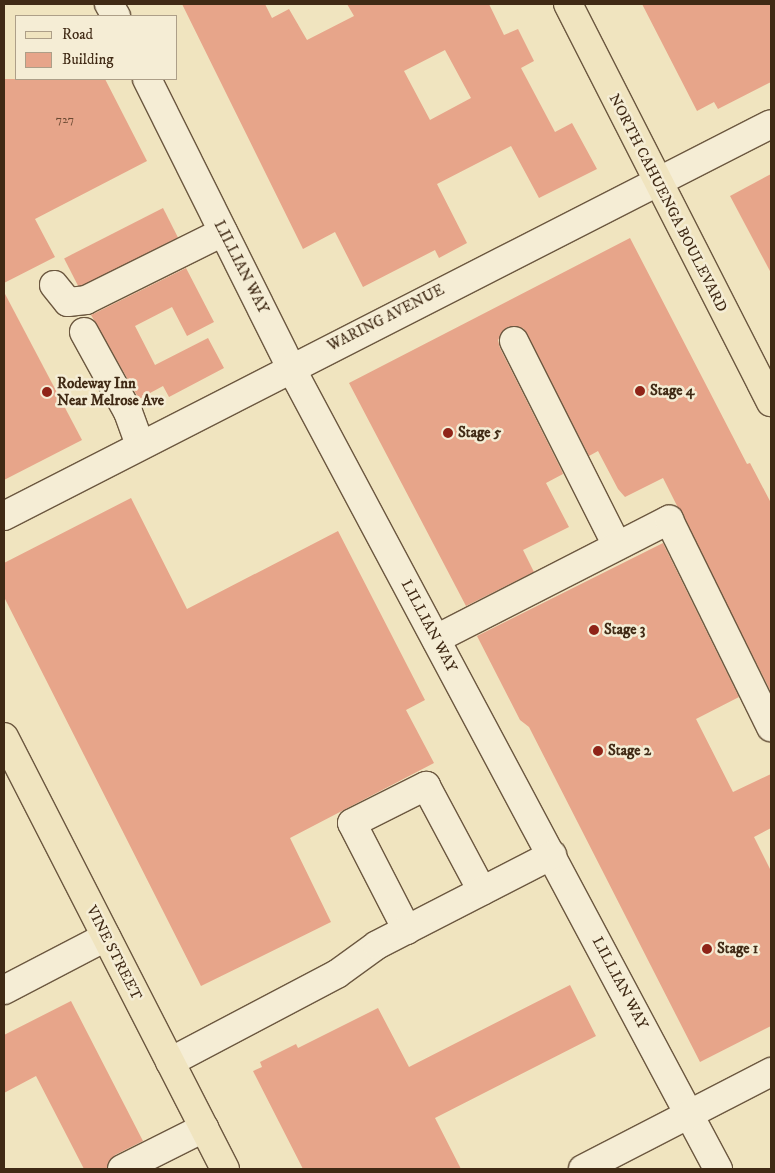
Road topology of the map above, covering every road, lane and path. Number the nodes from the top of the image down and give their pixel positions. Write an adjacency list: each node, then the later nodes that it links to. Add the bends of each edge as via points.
1 (109, 4): 3 (street)
2 (568, 4): 6 (main road, NORTH CAHUENGA BOULEVARD)
3 (115, 15)
4 (147, 80): 7 (street, LILLIAN WAY)
5 (771, 124): 6 (street, WARING AVENUE)
6 (656, 180): 11 (street, WARING AVENUE); 12 (main road, NORTH CAHUENGA BOULEVARD)
7 (223, 232): 8 (street, via 86,300 68,302); 11 (street, LILLIAN WAY)
8 (54, 285)
9 (84, 332): 13 (street, via 128,412)
10 (514, 341): 15 (street)
11 (290, 366): 13 (street, WARING AVENUE); 16 (street, LILLIAN WAY)
12 (771, 402)
13 (140, 445): 14 (street, WARING AVENUE)
14 (4, 516)
15 (618, 546): 16 (street); 17 (street, via 669,520)
16 (436, 638): 19 (street, LILLIAN WAY)
17 (771, 727)
18 (4, 738): 22 (main road, VINE STREET)
19 (552, 855): 20 (street); 26 (street, LILLIAN WAY)
20 (482, 891): 21 (street); 21 (street, via 426,786 352,823)
21 (407, 930): 24 (street, via 337,974)
22 (106, 937): 23 (street); 24 (main road, VINE STREET)
23 (4, 990)
24 (170, 1062): 27 (main road, VINE STREET)
25 (771, 1072): 26 (street)
26 (691, 1115): 30 (street); 31 (street, LILLIAN WAY)
27 (204, 1128): 28 (street); 29 (main road, VINE STREET)
28 (122, 1169)
29 (225, 1169)
30 (583, 1169)
31 (718, 1169)

